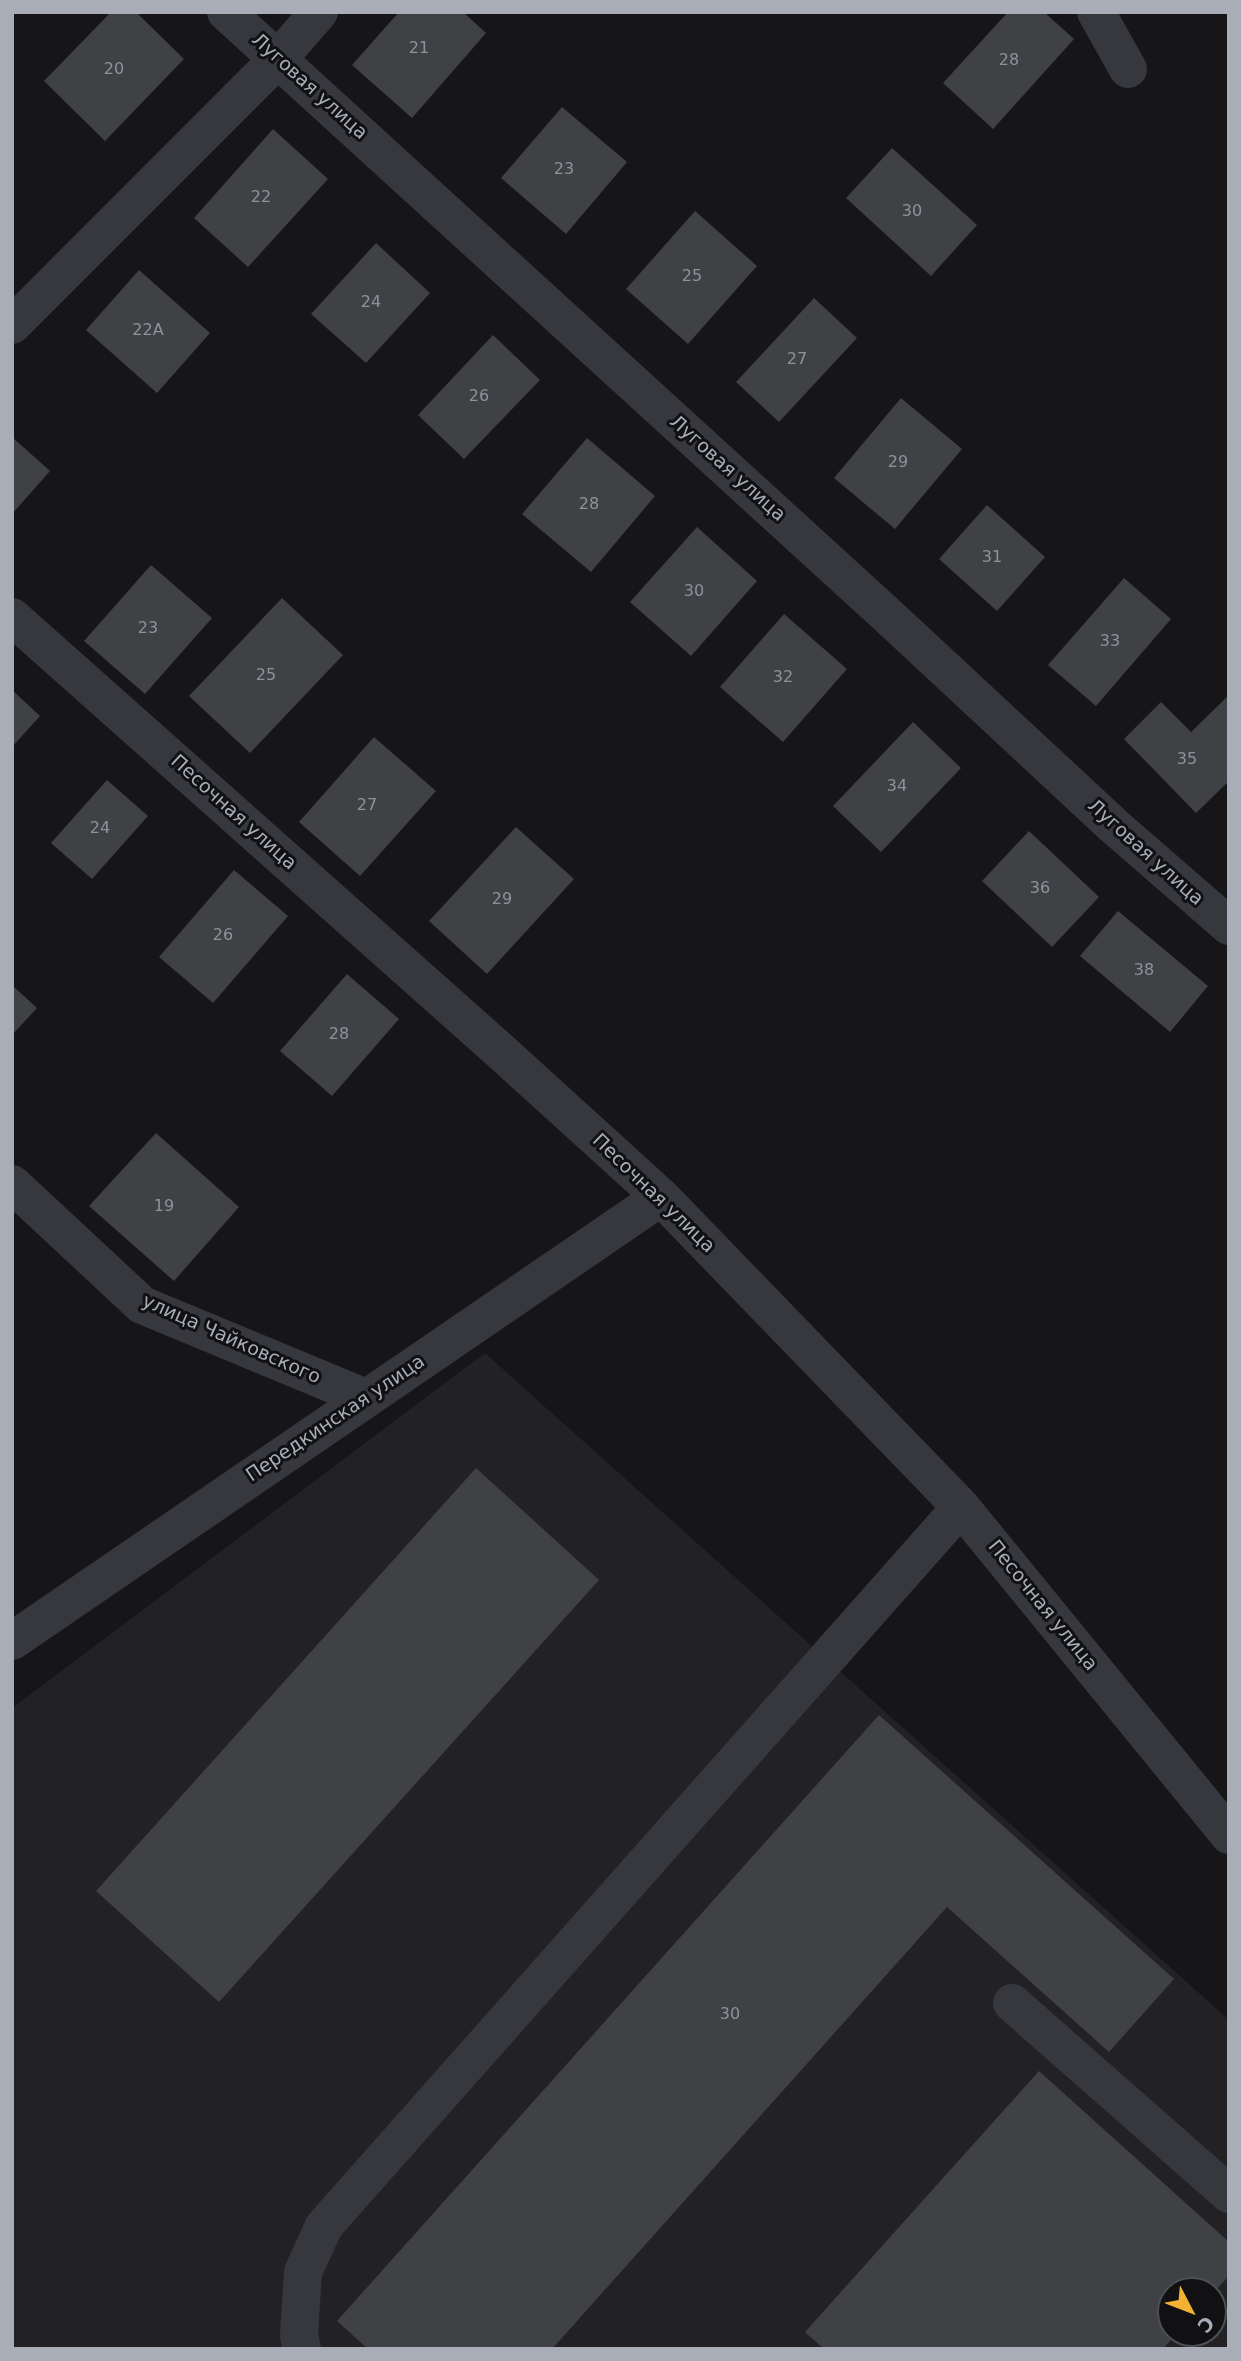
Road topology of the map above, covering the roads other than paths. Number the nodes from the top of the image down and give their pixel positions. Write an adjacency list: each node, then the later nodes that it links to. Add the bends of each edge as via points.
1 (226, 12): 4 (street, Луговая улица)
2 (319, 12): 4 (street)
3 (1096, 12): 5 (street)
4 (278, 59): 6 (street); 8 (street, Луговая улица, via 1114,826)
5 (1128, 69)
6 (12, 325)
7 (12, 617): 10 (street, Песочная улица)
8 (1229, 926)
9 (12, 1184): 11 (street, улица Чайковского, via 142,1305)
10 (661, 1198): 11 (street, Передкинская улица); 12 (street, Песочная улица)
11 (366, 1398): 13 (street, Передкинская улица)
12 (961, 1507): 14 (street, Песочная улица); 17 (street, via 324,2226 303,2272)
13 (12, 1641)
14 (1229, 1835)
15 (1012, 2003): 16 (street)
16 (1229, 2194)
17 (302, 2349)

